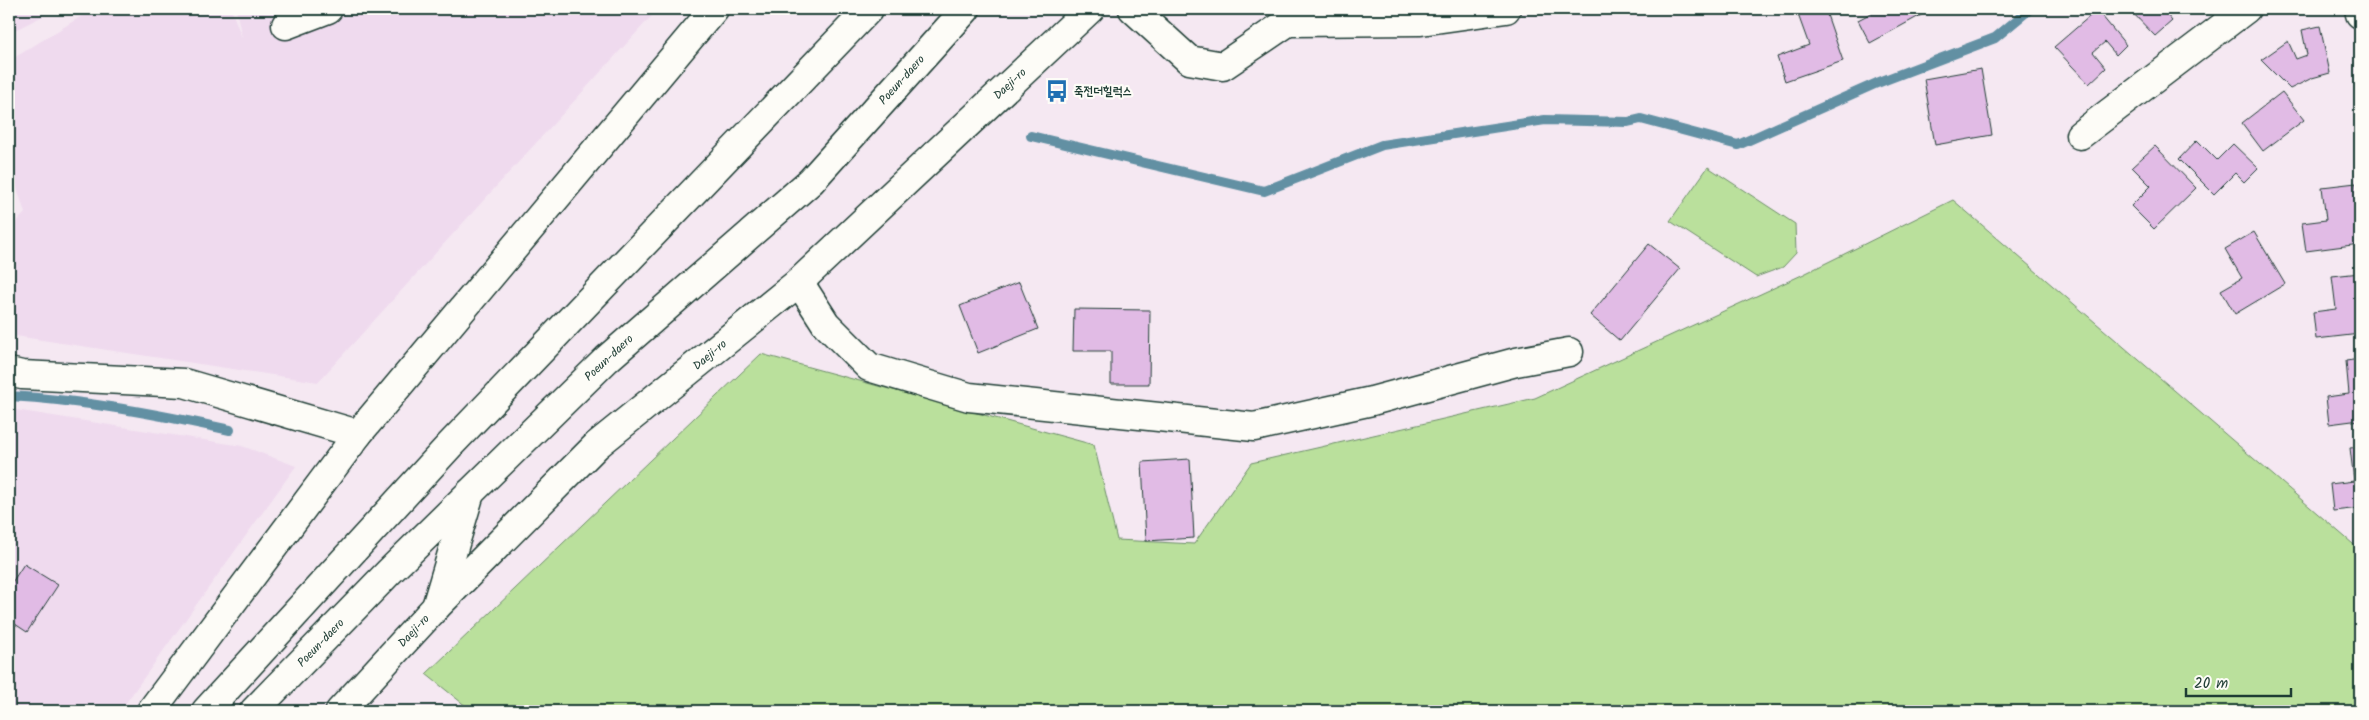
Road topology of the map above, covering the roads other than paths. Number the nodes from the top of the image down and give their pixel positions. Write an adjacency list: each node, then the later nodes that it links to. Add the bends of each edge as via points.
1 (328, 9): 12 (main road)
2 (714, 9): 17 (main road)
3 (869, 9): 21 (main road, via 450,445)
4 (966, 9): 18 (main road, Poeun-daero, via 811,181 607,359)
5 (1090, 9): 14 (main road, Daeji-ro)
6 (1133, 9): 11 (main road, via 1189,60 1223,66)
7 (1506, 9): 11 (main road, via 1421,21)
8 (2246, 9): 13 (main road)
9 (2360, 9): 10 (main road)
10 (2360, 14)
11 (1292, 15)
12 (286, 25)
13 (2080, 135)
14 (799, 282): 15 (main road, via 826,324 869,367 969,398 1254,427 1372,401 1516,362); 19 (main road, Daeji-ro, via 597,445)
15 (1569, 352)
16 (9, 372): 17 (main road, via 184,383)
17 (358, 434): 20 (main road)
18 (471, 490): 19 (main road); 22 (main road, Poeun-daero)
19 (436, 607): 23 (main road, Daeji-ro)
20 (152, 711)
21 (206, 711)
22 (254, 711)
23 (340, 711)

